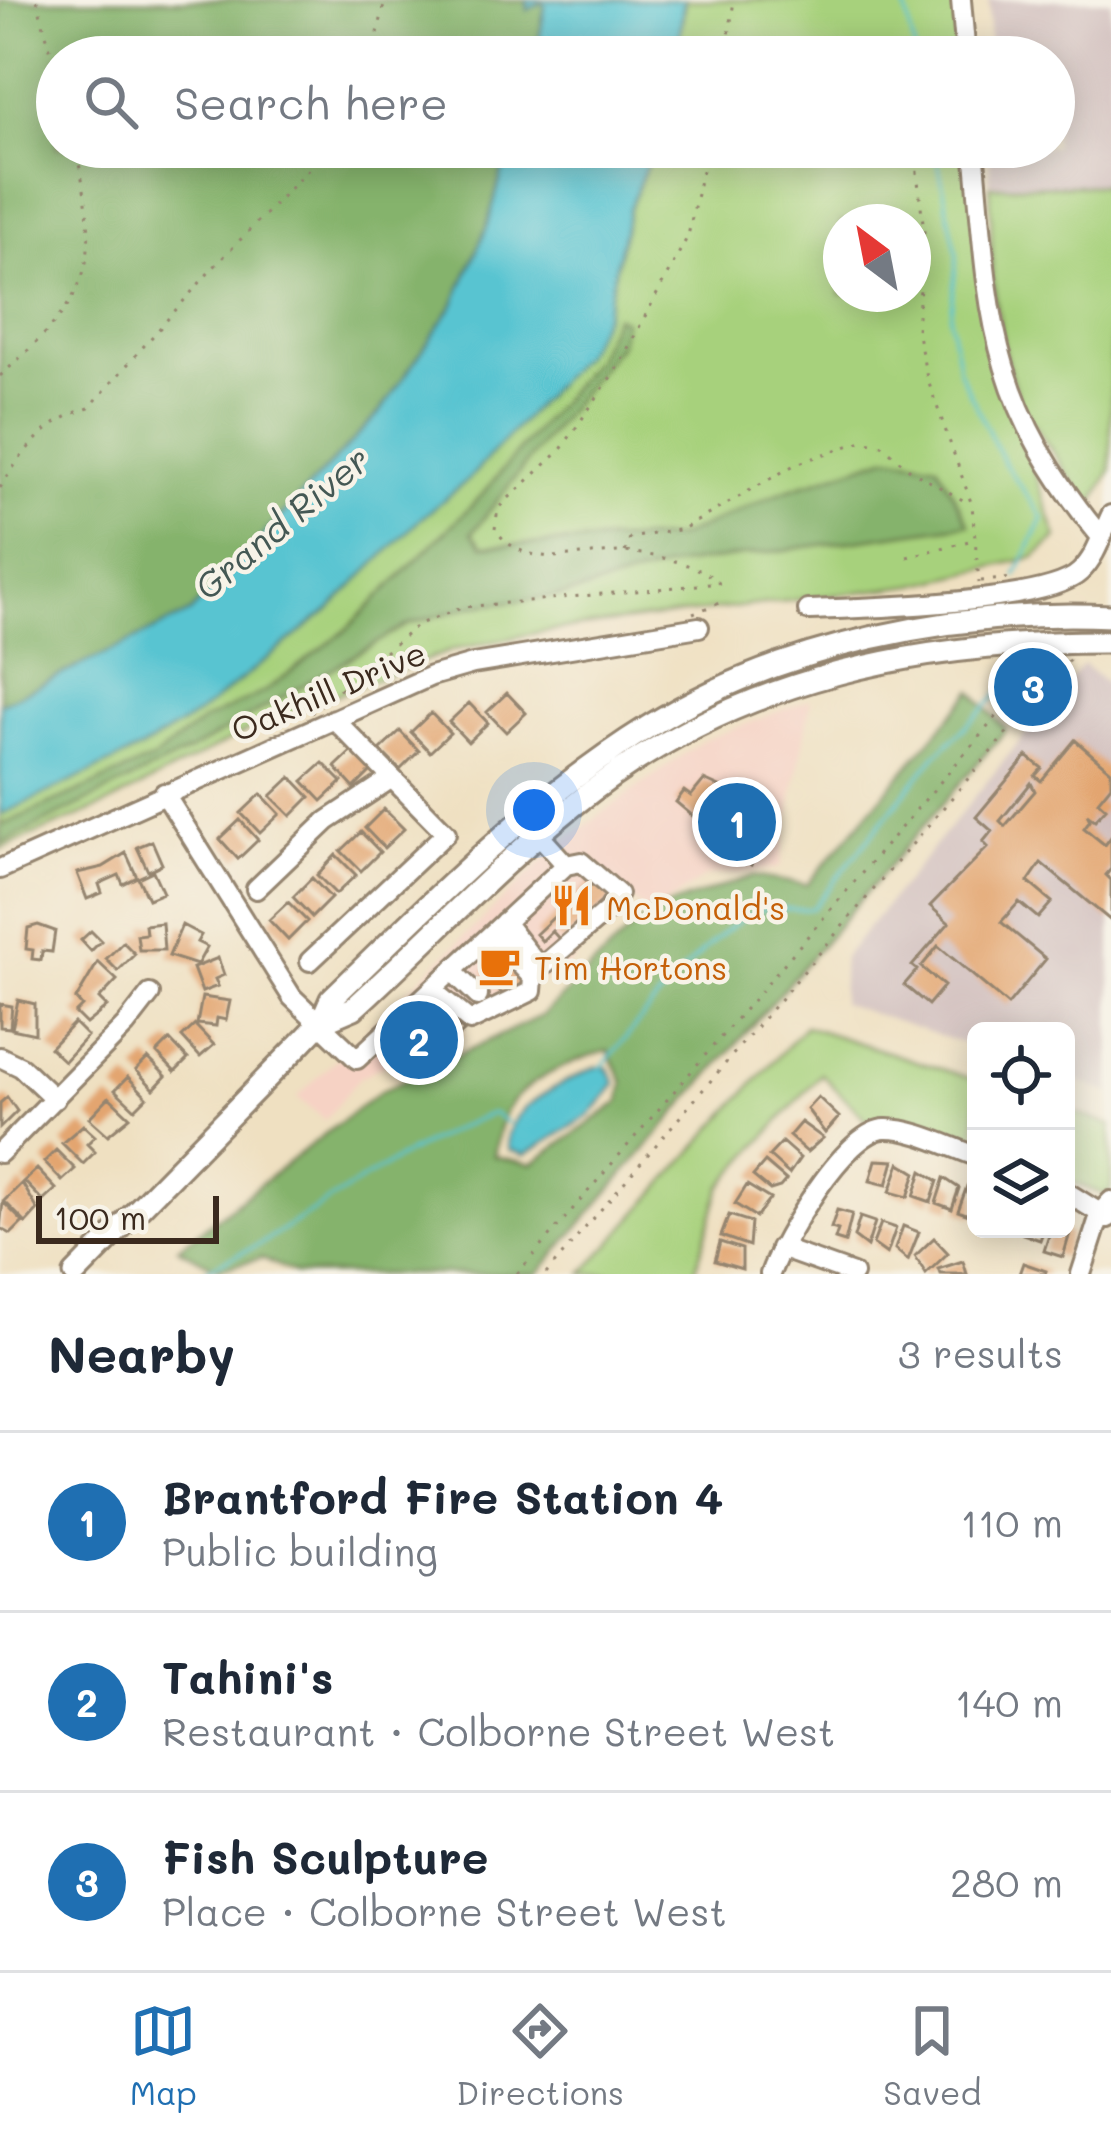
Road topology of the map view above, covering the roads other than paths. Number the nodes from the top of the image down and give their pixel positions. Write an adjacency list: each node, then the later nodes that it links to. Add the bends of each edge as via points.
1 (961, 0): 2 (street)
2 (964, 36)
3 (976, 168): 5 (street, via 989,317 1012,403 1060,489)
4 (1111, 515): 5 (street)
5 (1101, 537): 6 (street, via 1078,574 1058,586)
6 (808, 610)
7 (1111, 616): 23 (main road, via 940,625 782,664 718,690 649,726 495,842 331,999)
8 (699, 627): 10 (street, Oakhill Drive, via 473,664)
9 (1111, 642): 13 (main road, via 962,646 840,670 711,718 595,789)
10 (334, 719): 11 (street); 12 (street, Oakhill Drive)
11 (392, 778): 16 (street, via 327,821); 18 (street, via 446,833)
12 (164, 793): 15 (street, Oakhill Drive); 23 (street, via 254,942 292,997)
13 (540, 836): 14 (street); 23 (main road, via 354,1007)
14 (566, 865): 17 (street); 17 (street, via 581,862 618,894 563,949 535,962 521,940)
15 (0, 869)
16 (256, 889)
17 (498, 928): 19 (street); 20 (street, via 534,980 532,992 474,1021)
18 (310, 961)
19 (452, 971): 20 (street); 22 (street)
20 (432, 990): 23 (street, via 357,1059)
21 (150, 994): 25 (street)
22 (478, 996)
23 (321, 1022): 31 (main road)
24 (0, 1058): 25 (street)
25 (55, 1099): 26 (street)
26 (0, 1153)
27 (967, 1153): 30 (street, via 895,1130 866,1135 797,1215)
28 (1075, 1196): 29 (street)
29 (1108, 1212): 34 (street)
30 (780, 1249): 32 (street); 33 (street)
31 (75, 1274)
32 (770, 1274)
33 (853, 1274)
34 (1081, 1274)

